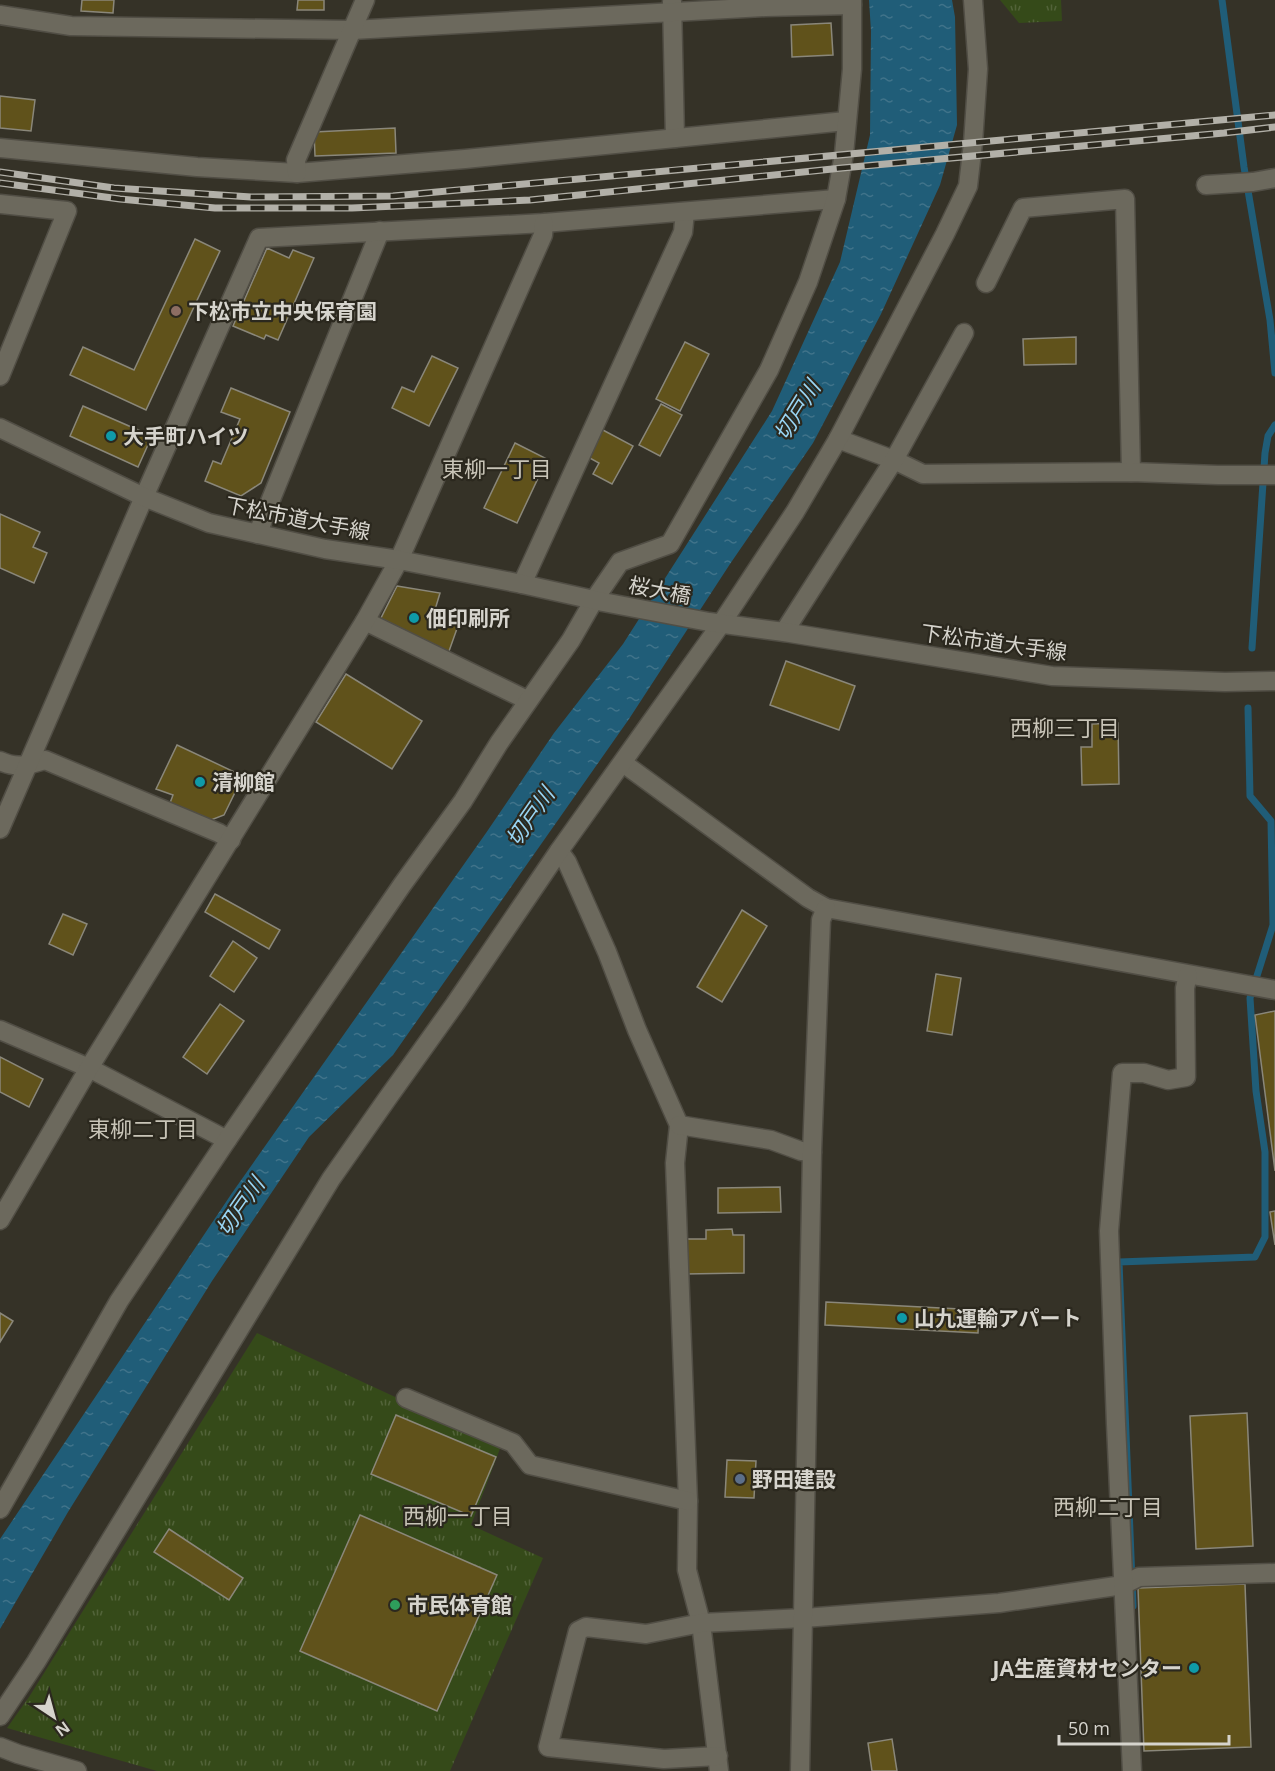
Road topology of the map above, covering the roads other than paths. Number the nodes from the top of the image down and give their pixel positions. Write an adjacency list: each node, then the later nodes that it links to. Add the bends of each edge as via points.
1 (365, 0): 6 (street)
2 (973, 0): 22 (street, via 978,69 968,186)
3 (852, 2): 4 (street); 7 (street, via 852,69)
4 (672, 6): 6 (street); 8 (street)
5 (0, 15): 6 (street, via 71,26)
6 (352, 30): 10 (street, via 296,160)
7 (846, 121): 8 (street); 13 (street)
8 (675, 138): 10 (street)
9 (0, 148): 10 (street, via 197,167)
10 (297, 172)
11 (1275, 178): 12 (street)
12 (1206, 185)
13 (836, 199): 15 (street); 30 (street, via 808,282 769,370 670,544 620,562)
14 (0, 204): 20 (street, via 67,211)
15 (685, 212): 16 (street); 29 (street, via 683,232)
16 (544, 223): 17 (street); 28 (street, via 543,235)
17 (380, 231): 26 (street, via 260,238); 27 (street)
18 (986, 283): 24 (street, via 1023,208 1125,199)
19 (964, 333): 23 (street)
20 (0, 376)
21 (0, 428): 26 (street, 下松市道大手線)
22 (838, 439): 23 (street); 32 (street, via 795,512)
23 (894, 460): 24 (street, via 923,474); 33 (street)
24 (1131, 472): 25 (street)
25 (1275, 475)
26 (144, 497): 27 (street, 下松市道大手線, via 209,523); 38 (street)
27 (258, 534): 28 (street, 下松市道大手線)
28 (399, 560): 29 (street, 下松市道大手線); 31 (street)
29 (522, 584): 30 (street, 下松市道大手線)
30 (598, 601): 32 (street, 桜大橋); 35 (street)
31 (365, 621): 35 (street); 40 (street)
32 (715, 623): 33 (street, 下松市道大手線); 37 (street)
33 (784, 632): 34 (street, 下松市道大手線, via 1052,676)
34 (1275, 681)
35 (527, 700): 48 (street, via 463,801)
36 (0, 761): 38 (street, via 11,766)
37 (623, 763): 41 (street); 42 (street)
38 (27, 765): 39 (street); 40 (street, via 45,760)
39 (0, 829)
40 (231, 840): 46 (street)
41 (559, 851): 47 (street, via 603,942); 58 (street, via 331,1179)
42 (826, 908): 43 (street); 49 (street, via 821,920)
43 (1188, 975): 44 (street); 55 (street, via 1186,1077 1168,1080 1144,1073 1122,1073 1109,1232)
44 (1275, 990)
45 (0, 1030): 46 (street)
46 (89, 1068): 48 (street); 50 (street)
47 (679, 1125): 49 (street, via 771,1140); 52 (street, via 675,1162)
48 (227, 1140): 53 (street, via 119,1301)
49 (812, 1152): 56 (street)
50 (0, 1220)
51 (406, 1398): 52 (street, via 513,1443 531,1465)
52 (688, 1501): 57 (street, via 687,1570)
53 (0, 1509)
54 (1275, 1573): 55 (street, via 1139,1577)
55 (1123, 1585): 56 (street, via 999,1603); 63 (street)
56 (804, 1618): 57 (street); 62 (street)
57 (701, 1623): 60 (street); 60 (street, via 646,1634 586,1627 578,1631 548,1747)
58 (0, 1716)
59 (0, 1747): 61 (street)
60 (719, 1764)
61 (77, 1771)
62 (800, 1771)
63 (1132, 1771)

